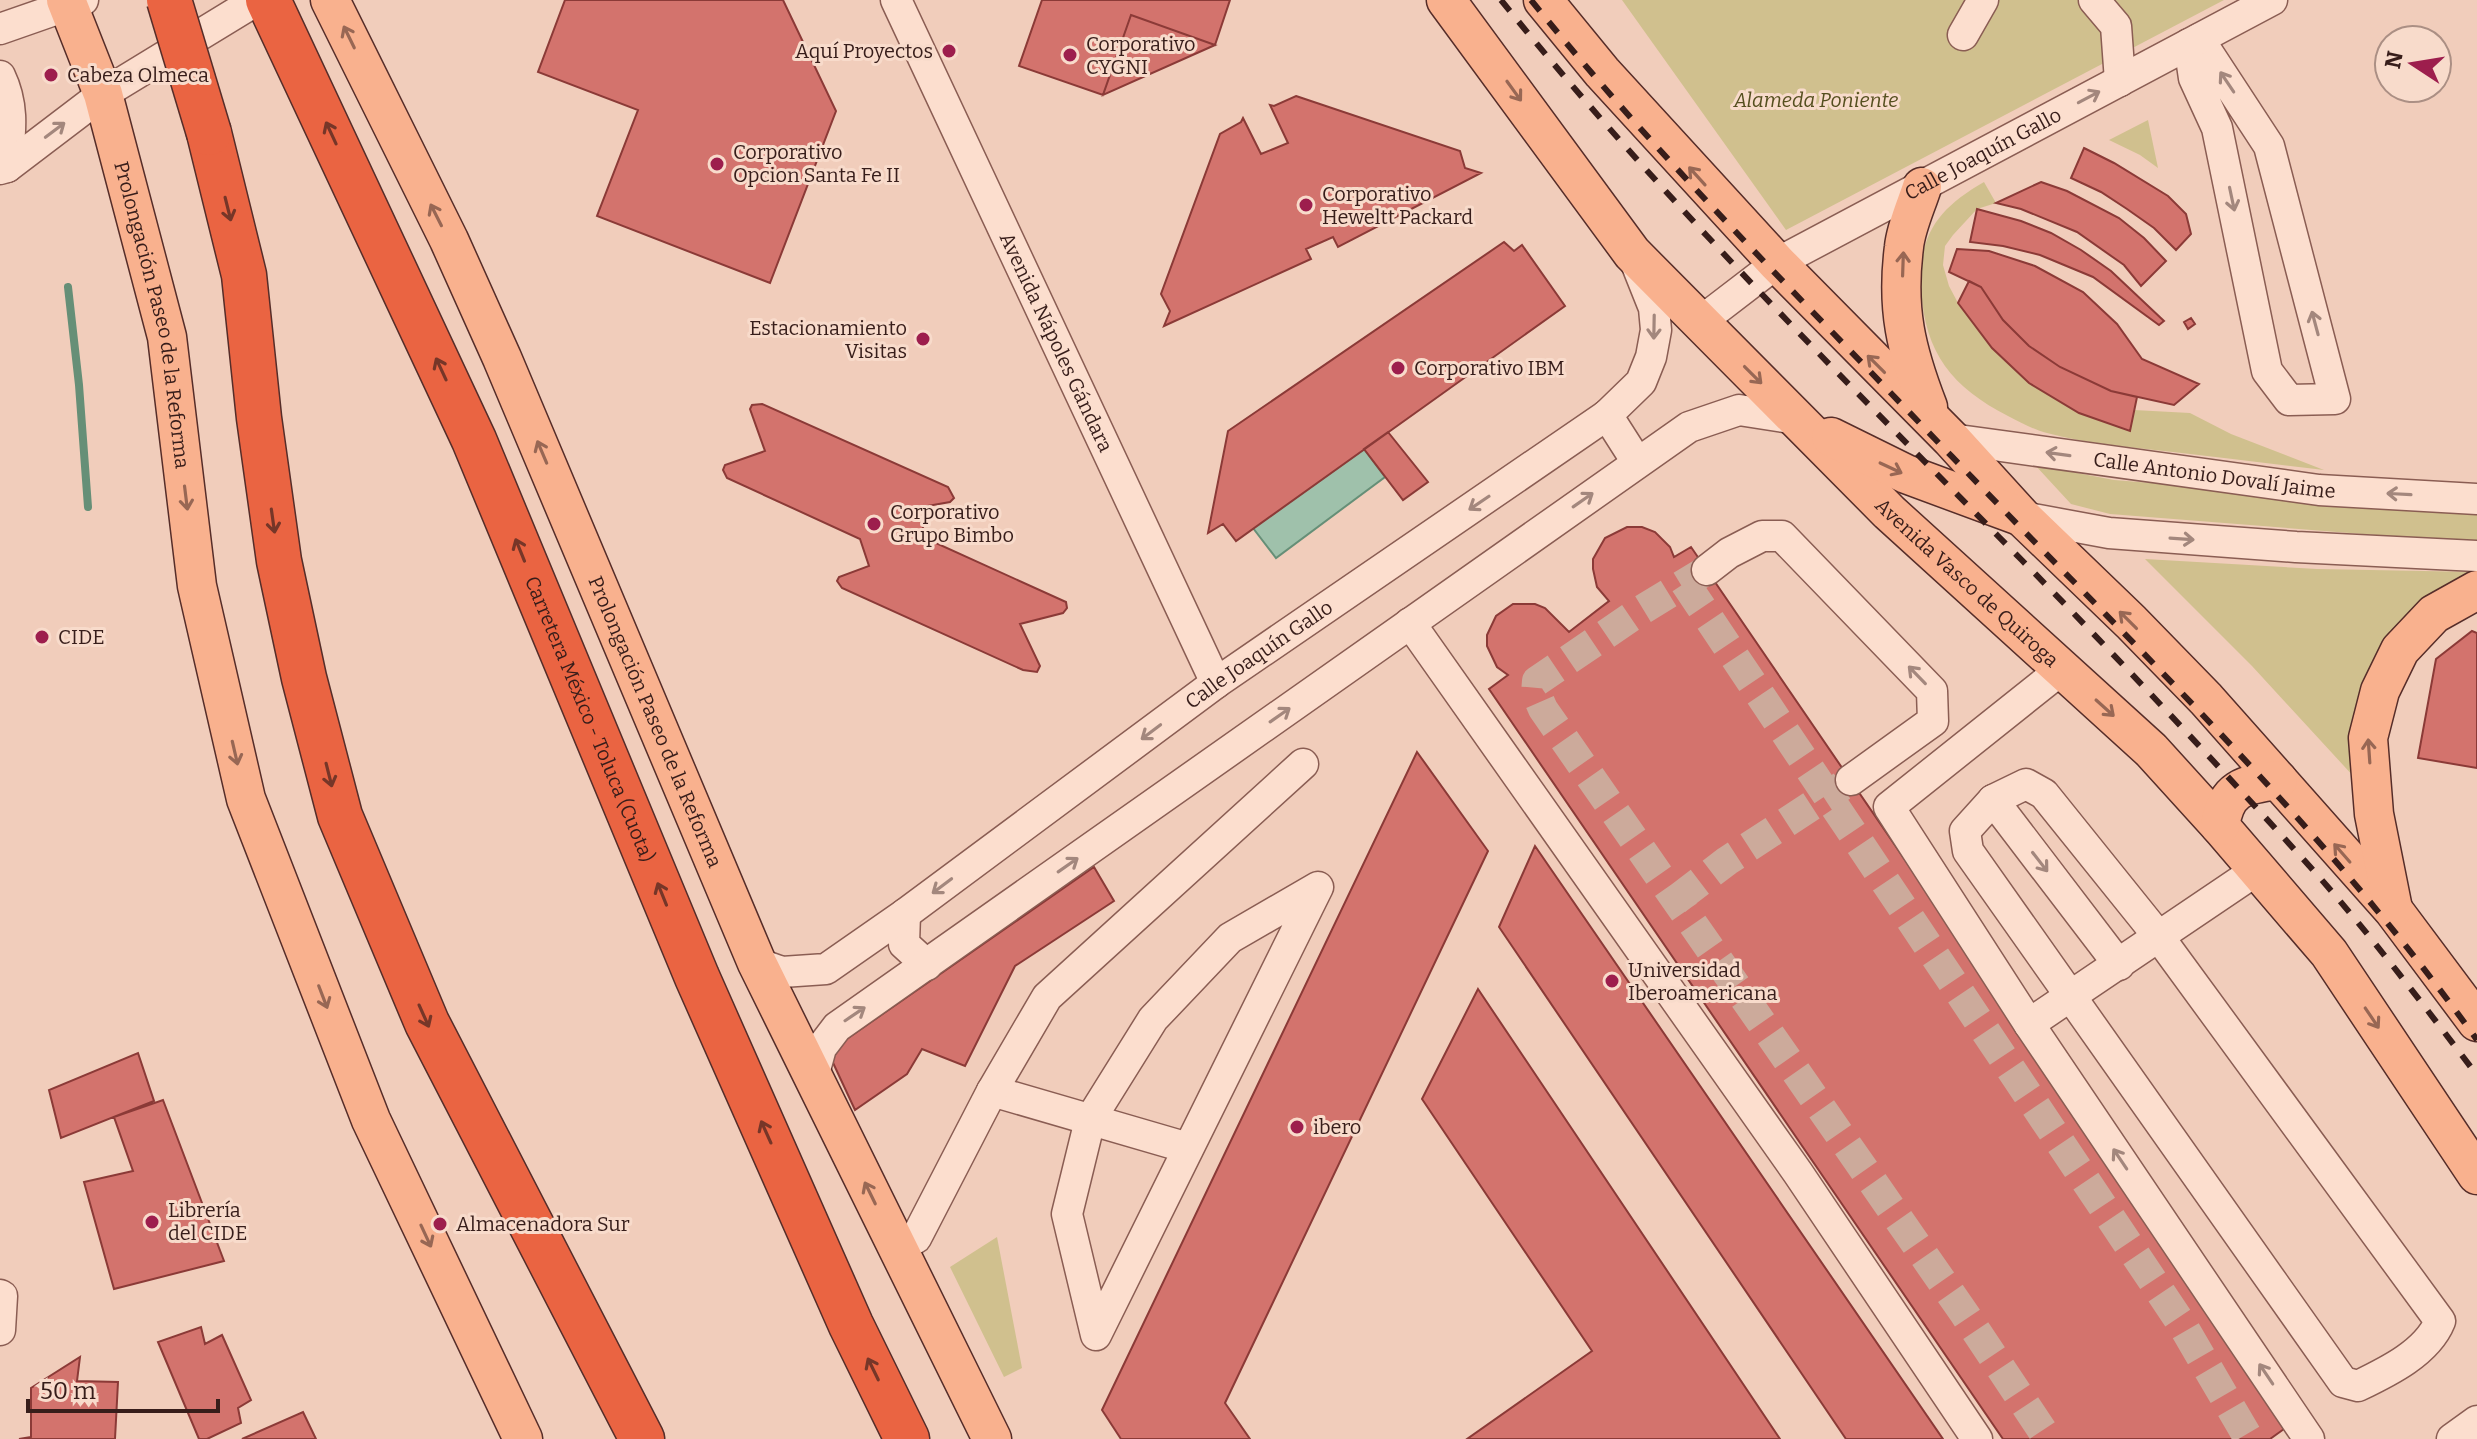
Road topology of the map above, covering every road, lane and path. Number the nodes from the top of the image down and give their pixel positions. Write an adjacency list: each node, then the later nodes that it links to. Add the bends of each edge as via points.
1 (169, 0): 60 (highway, one-way to 60, bridge, via 244,275 279,561 340,816 427,1023)
2 (257, 0): 17 (street)
3 (268, 0): 61 (highway, Carretera México - Toluca (Cuota), one-way to 3, via 697,977 474,440)
4 (330, 0): 44 (main road, Prolongación Paseo de la Reforma, one-way to 4, via 502,358)
5 (896, 0): 34 (street, Avenida Nápoles Gándara)
6 (1446, 0): 20 (main road, Avenida Vasco de Quiroga, one-way to 20)
7 (1543, 0): 21 (main road, one-way to 7)
8 (1983, 0): 13 (street)
9 (2094, 0): 16 (street, via 2116,26)
10 (2272, 0): 14 (street, Calle Joaquín Gallo)
11 (73, 2): 12 (street); 17 (main road, Prolongación Paseo de la Reforma)
12 (0, 29)
13 (1963, 35)
14 (2194, 41): 14 (street, one-way to 14, via 2194,78 2217,128 2267,371 2289,400 2335,399 2269,146); 16 (street, Calle Joaquín Gallo)
15 (0, 76): 18 (street, via 9,95 11,129)
16 (2120, 81): 19 (street, Calle Joaquín Gallo, one-way to 16)
17 (103, 94): 18 (street, one-way to 17); 59 (main road, Prolongación Paseo de la Reforma, one-way to 59, via 167,337 197,586 246,799 371,1120)
18 (3, 168)
19 (1922, 187): 21 (street, Calle Joaquín Gallo); 25 (main road, one-way to 19, via 1910,359 1903,328 1904,245)
20 (1632, 253): 22 (main road, Avenida Vasco de Quiroga); 23 (street, Calle Joaquín Gallo, one-way to 23, via 1654,308 1656,330 1641,382)
21 (1777, 263): 22 (street, Calle Joaquín Gallo); 25 (main road, one-way to 21)
22 (1700, 322): 24 (main road, Avenida Vasco de Quiroga, one-way to 24)
23 (1607, 415): 26 (street); 34 (street, Calle Joaquín Gallo, one-way to 34)
24 (1797, 419): 26 (street, via 1739,410 1716,416 1689,427); 28 (main road, one-way to 28, via 1906,474); 33 (main road, Avenida Vasco de Quiroga, via 1889,512)
25 (1942, 430): 27 (street, Calle Antonio Dovalí Jaime, one-way to 25, via 2319,490); 28 (main road)
26 (1637, 462): 32 (street, one-way to 26)
27 (2477, 499)
28 (2022, 517): 29 (street, one-way to 29, via 2109,533); 37 (main road, one-way to 28, via 2131,622)
29 (2477, 556)
30 (1707, 570): 36 (street, one-way to 30, via 1933,721 1932,691 1782,536 1762,536)
31 (2477, 590): 41 (main road, one-way to 31, via 2374,814 2368,738 2380,691 2400,650 2434,614)
32 (1410, 623): 45 (street, one-way to 32); 63 (street, via 1798,1173)
33 (2062, 669): 39 (main road, Avenida Vasco de Quiroga, one-way to 39, via 2151,750); 49 (street, via 1889,807)
34 (1216, 683): 42 (street, Calle Joaquín Gallo, one-way to 42)
35 (1303, 764): 51 (street, via 1047,997)
36 (1851, 780)
37 (2278, 780): 39 (main road, via 2237,790 2228,799); 41 (main road, one-way to 37)
38 (1993, 800): 43 (street, via 2026,784 2044,794); 46 (street, one-way to 46); 47 (street, via 1965,831 1968,851)
39 (2220, 826): 40 (main road, Avenida Vasco de Quiroga)
40 (2257, 870): 43 (street); 54 (main road, Avenida Vasco de Quiroga, one-way to 54, via 2329,953)
41 (2394, 911): 48 (main road)
42 (905, 914): 44 (street, Calle Joaquín Gallo, via 826,969 782,972); 45 (street, via 904,944)
43 (2159, 937): 46 (street); 47 (street, via 2440,1321 2434,1335 2392,1370 2358,1386 2343,1382)
44 (757, 963): 50 (main road, Prolongación Paseo de la Reforma)
45 (927, 965): 50 (street, one-way to 45, via 821,1048 837,1027)
46 (2119, 965): 47 (street)
47 (2071, 995): 49 (street)
48 (2477, 1022)
49 (2029, 1024): 64 (street, one-way to 49)
50 (813, 1077): 55 (main road, Prolongación Paseo de la Reforma, one-way to 50)
51 (992, 1091): 52 (street); 55 (street, via 916,1238)
52 (1090, 1120): 53 (street); 53 (street, via 1067,1214 1096,1335); 53 (street, via 1153,1019 1230,938 1318,887)
53 (1188, 1148)
54 (2476, 1173)
55 (897, 1248): 62 (main road, Prolongación Paseo de la Reforma)
56 (0, 1295): 57 (street)
57 (0, 1330)
58 (2477, 1421): 65 (street)
59 (523, 1439)
60 (642, 1439)
61 (907, 1439)
62 (992, 1439)
63 (1977, 1439)
64 (2309, 1439)
65 (2452, 1439)

